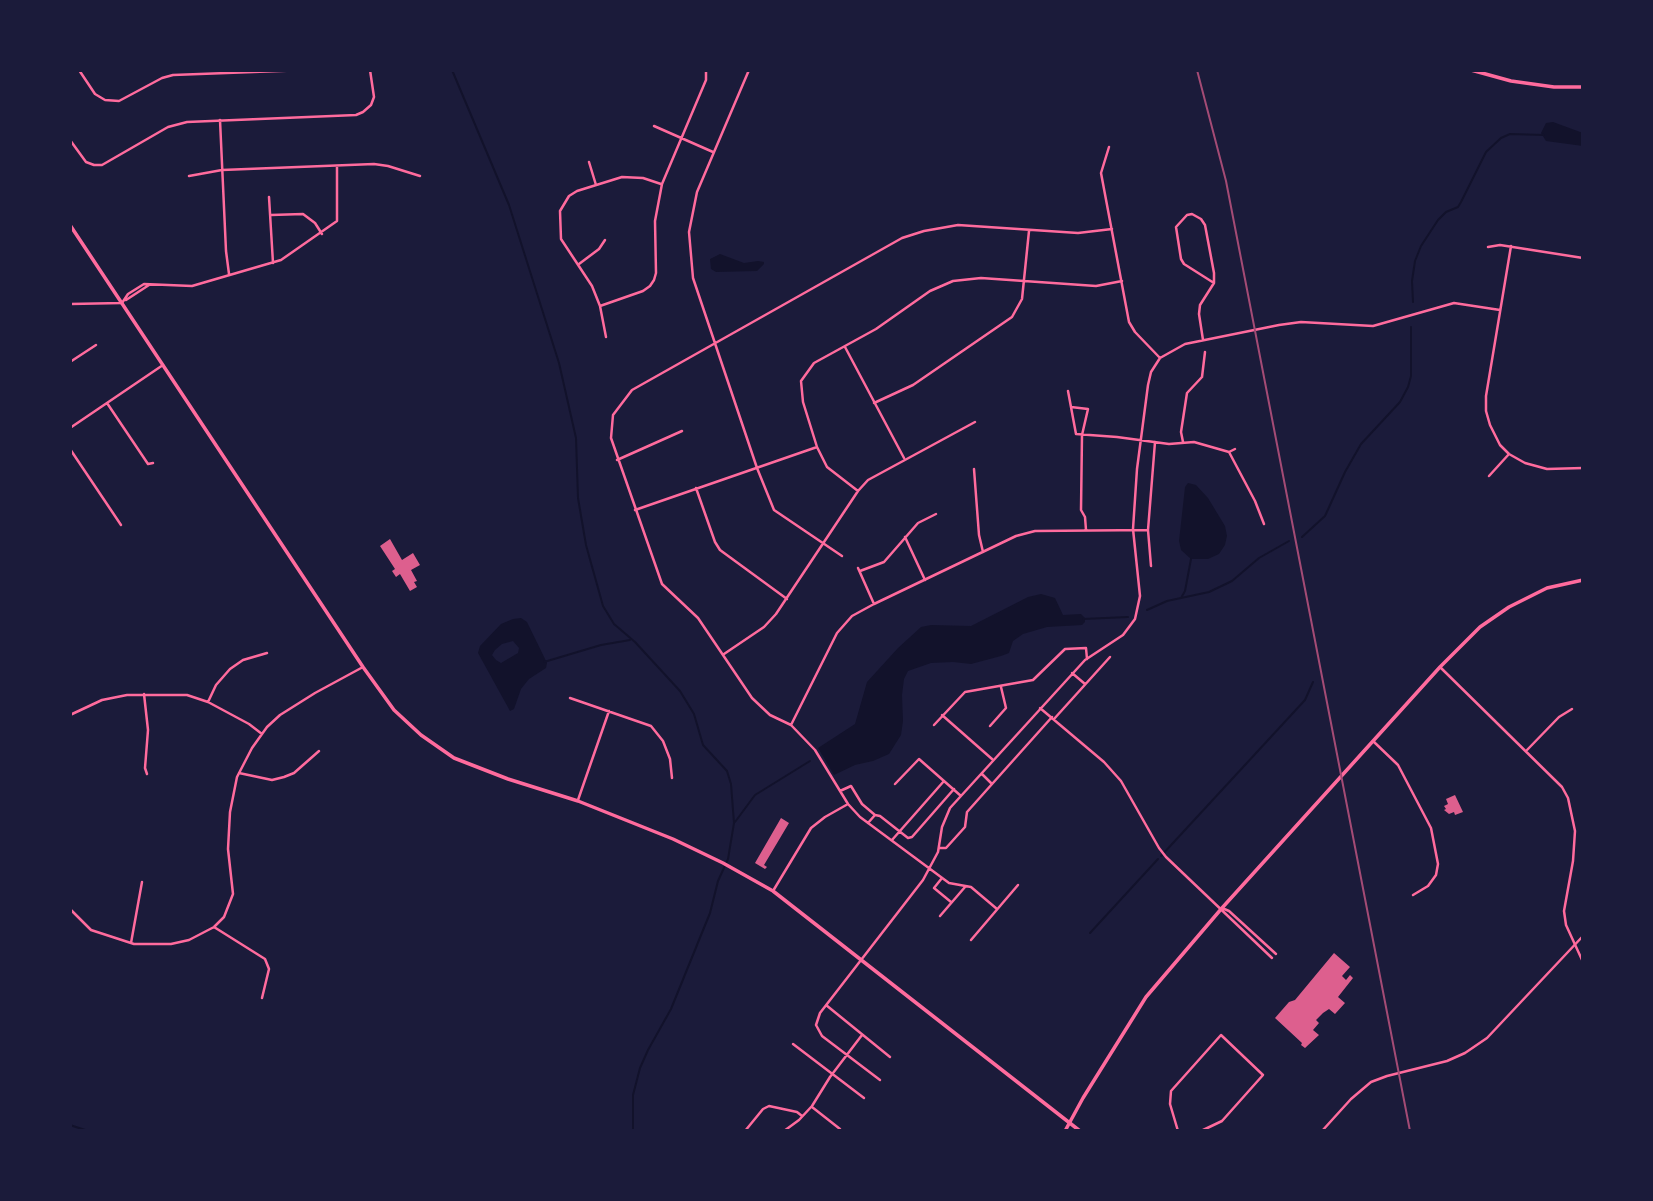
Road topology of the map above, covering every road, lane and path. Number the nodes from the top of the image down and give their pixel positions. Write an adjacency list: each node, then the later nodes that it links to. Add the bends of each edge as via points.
1 (79, 70): 8 (street, via 98,96 120,101 162,78)
2 (307, 70): 7 (street)
3 (370, 70): 10 (street, via 374,97 371,106 356,115)
4 (706, 70): 12 (street, via 706,80)
5 (749, 70): 15 (street)
6 (1471, 70): 9 (main road, via 1554,87)
7 (274, 71): 8 (street)
8 (227, 72)
9 (1583, 87)
10 (220, 120): 13 (street, via 168,127 102,164 86,162); 18 (street)
11 (654, 127): 12 (street)
12 (680, 138): 15 (street); 21 (street)
13 (70, 140)
14 (1109, 147): 26 (street, via 1101,173)
15 (713, 152): 45 (street, via 697,192 689,248 693,278)
16 (589, 162): 22 (street)
17 (337, 166): 18 (street); 20 (street, via 381,165); 28 (street, via 339,217)
18 (222, 170): 19 (street); 35 (street)
19 (189, 176)
20 (420, 176)
21 (662, 184): 22 (street, via 632,176); 41 (street, via 655,221 654,280 643,290)
22 (596, 185): 34 (street, via 569,196 560,211 561,239)
23 (269, 197): 24 (street)
24 (270, 215): 28 (street, via 303,214); 33 (street)
25 (70, 225): 39 (main road)
26 (1112, 229): 27 (street, via 1078,233); 37 (street)
27 (1029, 230): 36 (street); 45 (street, via 958,225 902,238)
28 (322, 234): 33 (street)
29 (605, 240): 34 (street)
30 (1511, 246): 31 (street); 32 (street); 42 (street)
31 (1488, 247)
32 (1583, 258)
33 (273, 263): 35 (street)
34 (579, 264): 41 (street)
35 (230, 275): 39 (street, via 192,286 149,285)
36 (1025, 281): 37 (street, via 1096,286); 47 (street, via 964,278 941,284); 54 (street, via 1018,308 1003,325 913,384)
37 (1122, 281): 49 (street, via 1129,322)
38 (1213, 283): 38 (street, via 1205,225 1187,215 1176,227 1181,259); 44 (street, via 1200,305)
39 (124, 302): 40 (street); 51 (main road)
40 (70, 304)
41 (600, 306): 43 (street)
42 (1500, 310): 44 (street, via 1454,303 1373,326 1301,322); 67 (street, via 1486,411 1494,436)
43 (606, 337)
44 (1203, 340): 49 (street)
45 (714, 344): 69 (street, via 632,390 621,403 613,415 611,438); 71 (street)
46 (96, 345): 50 (street)
47 (845, 347): 54 (street); 63 (street, via 814,363 802,381 803,402)
48 (1205, 352): 62 (street, via 1202,377 1187,393)
49 (1160, 358): 60 (street, via 1151,372)
50 (70, 362)
51 (163, 365): 53 (street); 97 (main road)
52 (1068, 391): 55 (street)
53 (107, 403): 57 (street); 70 (street, via 148,464)
54 (874, 403): 68 (street)
55 (1071, 407): 59 (street, via 1076,434); 59 (street, via 1088,409)
56 (975, 422): 68 (street)
57 (70, 428)
58 (682, 431): 69 (street)
59 (1082, 435): 60 (street); 82 (street, via 1081,510)
60 (1141, 440): 61 (street); 81 (street)
61 (1155, 442): 62 (street); 83 (street)
62 (1182, 442): 66 (street)
63 (817, 447): 71 (street); 76 (street, via 827,467)
64 (70, 449): 80 (street)
65 (1235, 449): 66 (street)
66 (1229, 452): 79 (street)
67 (1509, 454): 72 (street, via 1536,468); 74 (street)
68 (905, 459): 76 (street)
69 (617, 460): 77 (street)
70 (153, 463)
71 (757, 468): 75 (street); 85 (street, via 774,510)
72 (1583, 468)
73 (974, 470): 86 (street)
74 (1489, 476)
75 (696, 488): 77 (street); 91 (street, via 720,550)
76 (858, 491): 85 (street)
77 (635, 510): 94 (street, via 662,584 698,618)
78 (936, 513): 84 (street)
79 (1264, 524)
80 (121, 525)
81 (1133, 528): 82 (street); 83 (street); 96 (street, via 1140,596 1135,619 1124,635)
82 (1086, 530): 86 (street, via 1035,531)
83 (1148, 530): 88 (street)
84 (905, 537): 89 (street); 92 (street, via 884,562 859,570)
85 (824, 544): 87 (street); 91 (street)
86 (983, 552): 89 (street)
87 (842, 556)
88 (1151, 566)
89 (925, 579): 92 (street)
90 (1583, 580): 98 (main road, via 1547,588 1509,607 1480,626)
91 (787, 599): 94 (street, via 764,627)
92 (874, 604): 111 (street, via 852,616 837,633)
93 (267, 653): 104 (street, via 230,669)
94 (724, 654): 111 (street, via 752,698 770,715)
95 (1110, 657): 100 (street)
96 (1087, 659): 99 (street); 101 (street, via 1086,648 1065,649 1037,678)
97 (363, 667): 114 (street, via 280,715); 129 (main road, via 394,710 454,758)
98 (1440, 667): 115 (main road); 116 (street)
99 (1072, 673): 100 (street); 105 (street)
100 (1085, 684): 110 (street)
101 (1001, 686): 109 (street, via 965,692); 113 (street, via 1006,708)
102 (145, 694): 104 (street, via 187,695); 108 (street, via 102,700); 120 (street)
103 (570, 698): 107 (street)
104 (208, 702): 114 (street)
105 (1040, 708): 110 (street); 118 (street)
106 (1572, 709): 116 (street)
107 (609, 711): 122 (street, via 651,726 663,741); 129 (street)
108 (70, 715)
109 (942, 715): 112 (street); 118 (street)
110 (1053, 718): 125 (street); 144 (street, via 1121,781 1159,848)
111 (792, 725): 127 (street, via 815,750)
112 (934, 725)
113 (990, 726)
114 (262, 734): 119 (street)
115 (1373, 741): 142 (street, via 1398,765 1431,828 1436,875); 144 (main road)
116 (1527, 750): 152 (street, via 1568,798 1575,831 1564,911)
117 (319, 751): 119 (street, via 294,774 284,777 272,780)
118 (993, 760): 121 (street)
119 (239, 773): 148 (street, via 228,833 233,894 225,917)
120 (147, 774)
121 (981, 774): 125 (street); 128 (street)
122 (672, 778)
123 (944, 781): 124 (street, via 919,759); 126 (street); 133 (street)
124 (895, 783)
125 (992, 784): 135 (street, via 967,812 965,827 946,848)
126 (954, 789): 128 (street); 133 (street, via 912,837)
127 (840, 792): 130 (street); 131 (street, via 851,786)
128 (961, 796): 135 (street, via 950,808)
129 (578, 801): 141 (main road, via 723,863)
130 (848, 804): 132 (street); 141 (street, via 811,828)
131 (875, 816): 132 (street); 133 (street)
132 (868, 823): 134 (street)
133 (900, 831): 134 (street)
134 (892, 840): 136 (street)
135 (939, 848): 136 (street)
136 (930, 868): 137 (street); 155 (street)
137 (942, 878): 140 (street); 143 (street, via 934,888)
138 (142, 882): 151 (street)
139 (1018, 885): 145 (street)
140 (966, 886): 143 (street); 145 (street)
141 (773, 891): 155 (main road)
142 (1413, 895)
143 (952, 903): 147 (street)
144 (1222, 908): 153 (street); 154 (street); 168 (main road, via 1146,997)
145 (997, 909): 150 (street)
146 (71, 911): 151 (street, via 91,930)
147 (940, 916)
148 (214, 927): 151 (street, via 171,944); 157 (street, via 265,959 269,969)
149 (1583, 936): 152 (street)
150 (971, 940)
151 (131, 943)
152 (1574, 944): 156 (street); 176 (street, via 1487,1038 1447,1061 1371,1082)
153 (1276, 954)
154 (1272, 958)
155 (860, 959): 158 (street); 168 (main road)
156 (1583, 962)
157 (262, 998)
158 (825, 1005): 159 (street); 161 (street, via 816,1025)
159 (862, 1035): 161 (street); 162 (street)
160 (793, 1044): 163 (street)
161 (847, 1055): 163 (street); 164 (street)
162 (890, 1057)
163 (833, 1073): 165 (street); 166 (street)
164 (880, 1080)
165 (864, 1098)
166 (811, 1106): 167 (street); 169 (street)
167 (802, 1117): 170 (street, via 769,1106); 171 (street)
168 (1071, 1123): 172 (main road); 173 (main road)
169 (840, 1129)
170 (745, 1131)
171 (784, 1131)
172 (1065, 1131)
173 (1080, 1131)
174 (1178, 1131): 175 (street, via 1171,1091 1221,1035 1263,1075 1222,1121)
175 (1201, 1131)
176 (1322, 1131)

